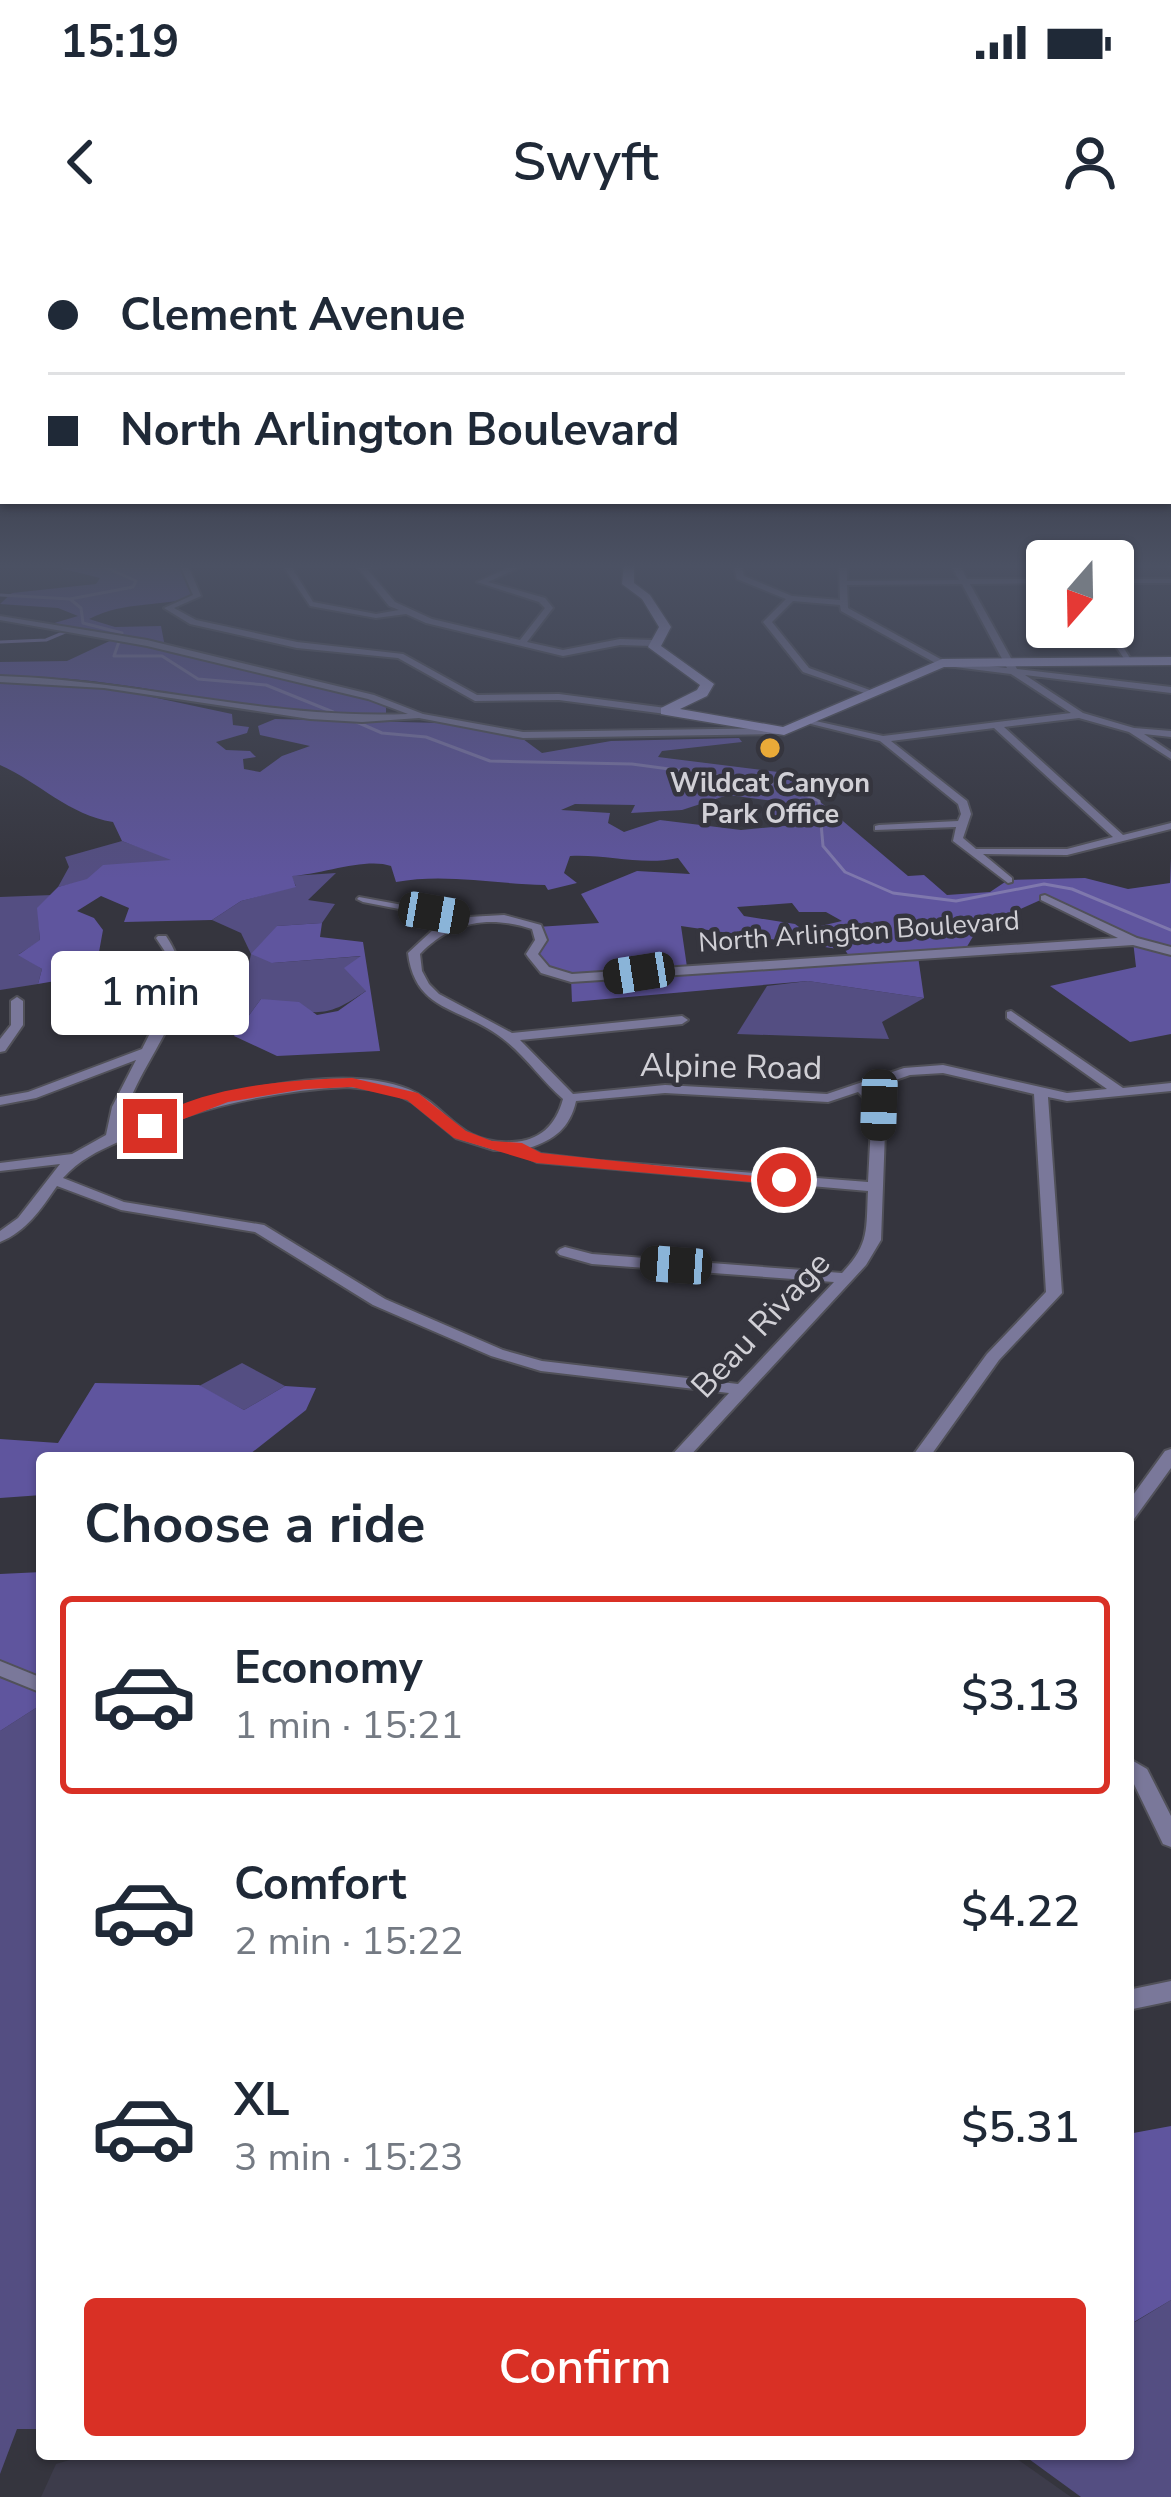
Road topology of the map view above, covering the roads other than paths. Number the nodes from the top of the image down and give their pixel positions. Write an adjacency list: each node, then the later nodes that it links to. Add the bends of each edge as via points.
1 (256, 668): 11 (street)
2 (424, 668): 12 (street, via 484,700 559,698)
3 (686, 668): 12 (main road, via 706,684 702,693)
4 (805, 668): 10 (street)
5 (930, 668): 10 (main road)
6 (1013, 668): 13 (street)
7 (1020, 668): 9 (street)
8 (0, 679): 14 (street, via 98,681 248,711)
9 (1171, 690)
10 (873, 693): 16 (main road)
11 (404, 709): 14 (street); 15 (street)
12 (666, 711): 19 (main road)
13 (1080, 715): 17 (street); 18 (street)
14 (392, 716): 15 (street)
15 (422, 716): 19 (street, via 551,738)
16 (814, 722): 19 (main road); 21 (street)
17 (996, 725): 21 (street); 26 (street)
18 (1132, 730): 20 (street); 22 (street)
19 (784, 731)
20 (1171, 734)
21 (883, 739): 23 (street, via 963,803)
22 (1171, 756)
23 (962, 824): 25 (street); 27 (street, via 957,839)
24 (1171, 826): 26 (street)
25 (879, 828)
26 (1122, 840): 27 (street, via 1067,852)
27 (979, 851): 28 (street)
28 (1007, 880)
29 (1045, 898): 33 (street)
30 (363, 899): 31 (street)
31 (470, 920): 33 (street, North Arlington Boulevard, via 537,927 542,940 532,954 544,970 571,978); 38 (street, via 442,928 414,953 419,984)
32 (162, 938): 40 (street, via 172,953 176,994)
33 (1133, 941): 34 (street)
34 (1171, 951)
35 (17, 1001): 39 (street, via 17,1025)
36 (1010, 1015): 44 (street)
37 (682, 1020): 38 (street)
38 (509, 1037): 45 (street)
39 (0, 1048)
40 (145, 1052): 46 (street); 47 (street)
41 (1171, 1087): 44 (street, Alpine Road)
42 (863, 1090): 43 (street, Alpine Road, via 884,1078 943,1069); 45 (street, Alpine Road, via 828,1098 665,1089); 52 (street, Beau Rivage, via 879,1105)
43 (1041, 1093): 44 (street, Alpine Road); 58 (street, via 1054,1293 993,1357)
44 (1121, 1093)
45 (570, 1098): 48 (street, via 557,1130)
46 (0, 1101)
47 (112, 1140): 48 (street, via 224,1098 352,1083 412,1096 475,1140); 49 (street)
48 (516, 1146): 52 (street, via 537,1158)
49 (75, 1158): 50 (street); 51 (street)
50 (0, 1167)
51 (56, 1180): 53 (street, via 36,1213); 56 (street, via 121,1206 259,1228 379,1302 497,1353 541,1366)
52 (876, 1187): 55 (street, Beau Rivage, via 873,1240)
53 (0, 1237)
54 (565, 1252): 55 (street)
55 (845, 1278): 56 (street, Beau Rivage)
56 (741, 1389): 57 (street, Beau Rivage)
57 (683, 1452)
58 (924, 1452)
59 (1171, 1455): 60 (street)
60 (1134, 1507)
61 (0, 1668): 62 (street)
62 (36, 1683)
63 (1134, 1770): 64 (street)
64 (1171, 1838)
65 (1171, 1991): 66 (street)
66 (1134, 1999)

